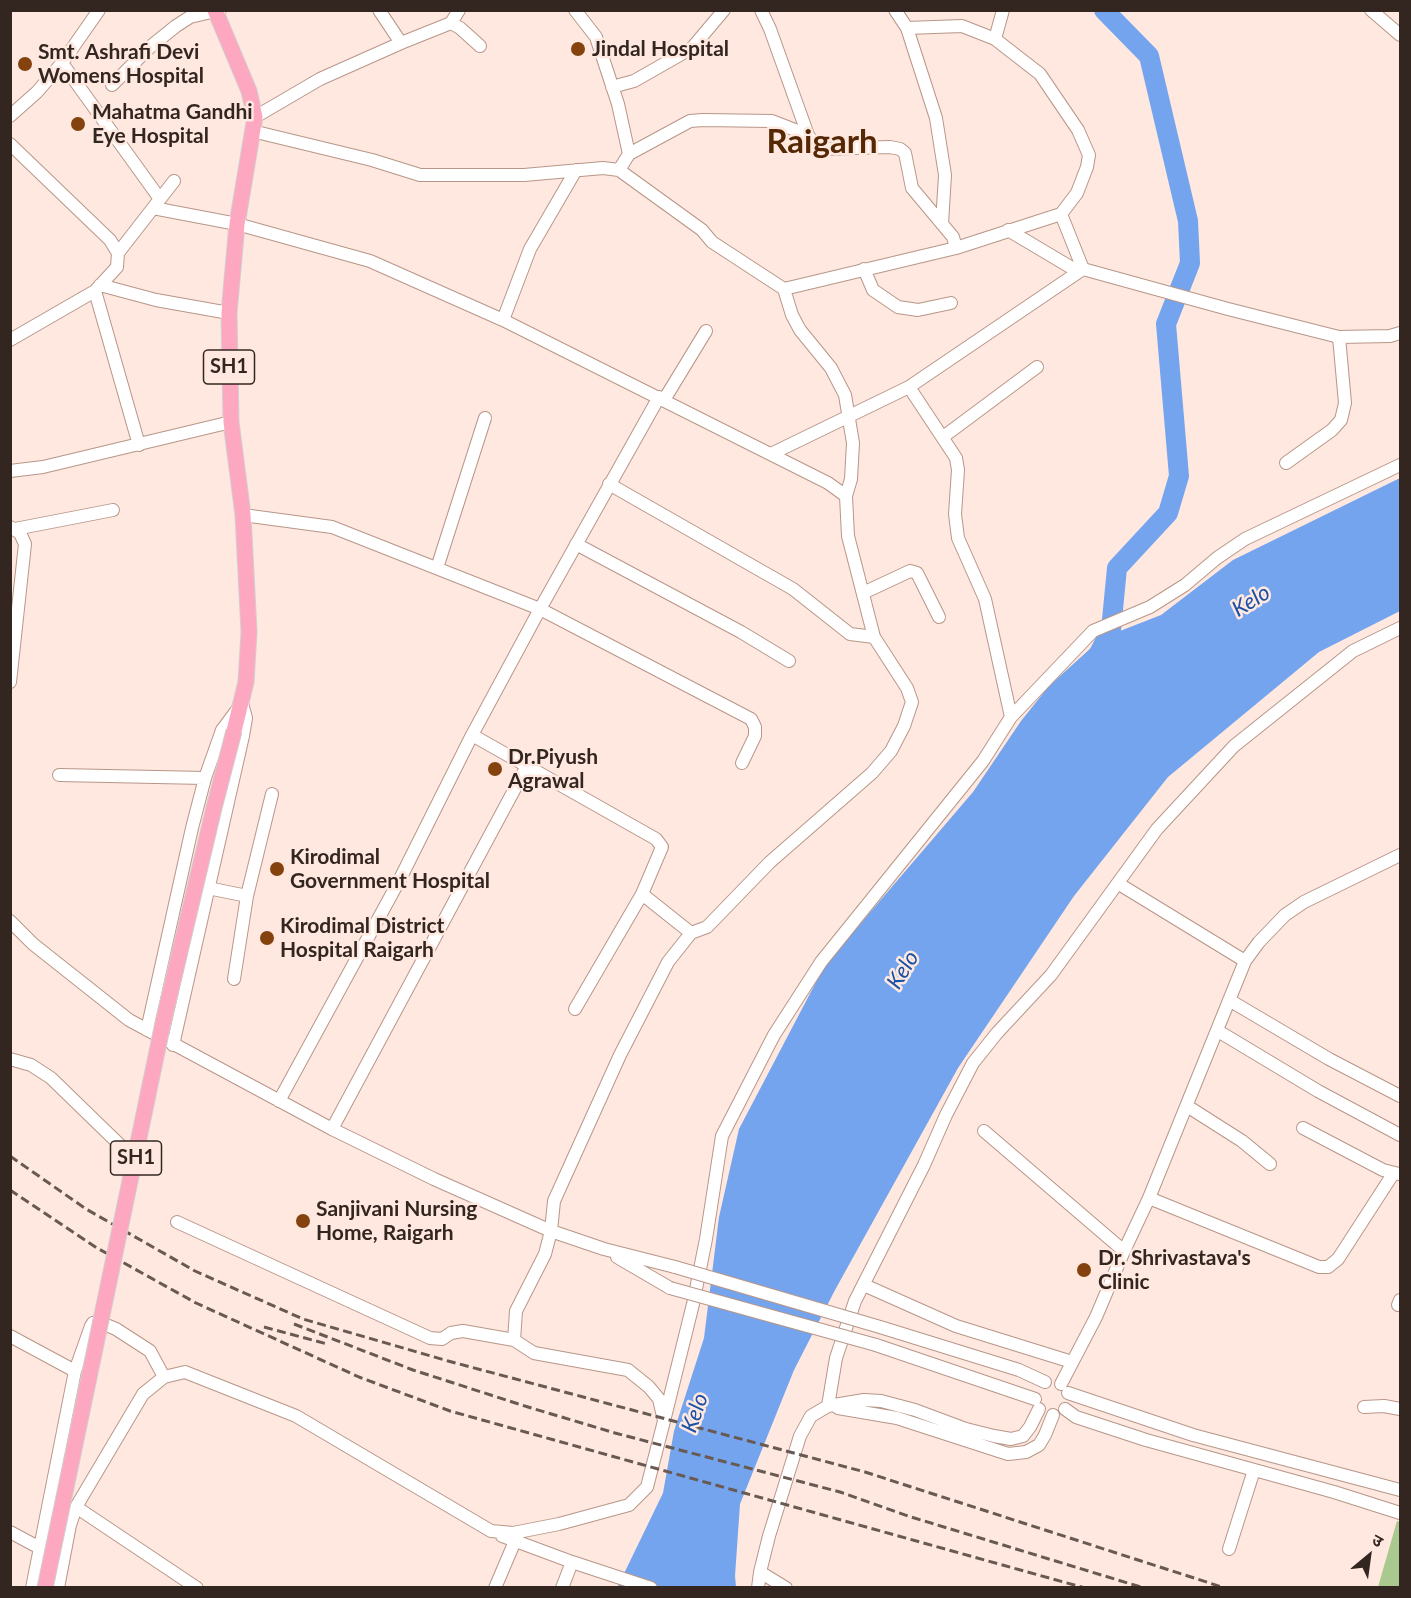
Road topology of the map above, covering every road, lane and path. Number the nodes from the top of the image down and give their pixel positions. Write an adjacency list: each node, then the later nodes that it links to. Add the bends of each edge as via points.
1 (99, 10): 17 (street)
2 (379, 10): 15 (street)
3 (459, 10): 11 (street)
4 (575, 10): 19 (street, via 596,37)
5 (724, 10): 19 (street, via 692,48 634,81)
6 (760, 10): 22 (street)
7 (895, 10): 12 (street)
8 (1371, 10): 13 (street)
9 (217, 11): 18 (street, via 190,17 176,26); 21 (main road, SH1, via 249,91)
10 (1003, 11): 14 (street)
11 (451, 23): 15 (street); 16 (street)
12 (907, 28): 14 (street, via 962,26); 31 (street, via 936,117 945,175)
13 (1401, 35)
14 (995, 39): 29 (street, via 1040,74 1078,130 1089,155 1077,194)
15 (401, 43): 21 (street, via 320,79)
16 (480, 46)
17 (62, 63): 20 (street); 28 (street)
18 (112, 85)
19 (612, 87): 24 (street)
20 (10, 116)
21 (253, 124): 25 (street, via 420,175 524,176); 30 (main road, SH1)
22 (808, 135): 24 (street, via 772,121 690,121); 31 (street, via 821,149 900,149 905,153 912,188)
23 (10, 144): 34 (street, via 111,240)
24 (629, 154): 26 (street)
25 (576, 170): 26 (street); 41 (street, via 530,249)
26 (619, 170): 38 (street, via 666,202 712,242)
27 (174, 181): 28 (street)
28 (156, 204): 30 (street); 34 (street)
29 (1061, 214): 32 (street); 36 (street)
30 (237, 224): 40 (main road, SH1); 41 (street, via 370,261)
31 (942, 224): 33 (street)
32 (1008, 230): 33 (street); 36 (street)
33 (956, 248): 35 (street)
34 (118, 252): 37 (street, via 117,267)
35 (864, 269): 38 (street); 39 (street, via 873,290 898,307 918,310)
36 (1080, 270): 44 (street); 47 (street)
37 (97, 288): 40 (street); 45 (street); 53 (street)
38 (784, 288): 49 (street, via 792,315 831,368 845,395)
39 (951, 303)
40 (230, 313): 51 (main road, SH1)
41 (503, 320): 48 (street)
42 (706, 331): 48 (street)
43 (1401, 333): 44 (street)
44 (1339, 337): 55 (street, via 1345,403 1341,420)
45 (10, 340)
46 (1037, 367): 52 (street)
47 (909, 387): 49 (street); 52 (street)
48 (662, 398): 54 (street); 58 (street)
49 (850, 416): 54 (street); 59 (street, via 853,443)
50 (485, 418): 64 (street)
51 (231, 422): 53 (street); 61 (main road, SH1)
52 (943, 437): 73 (street, via 956,458 958,470 958,538 985,599)
53 (139, 445): 57 (street)
54 (771, 454): 59 (street)
55 (1286, 463)
56 (1401, 465): 73 (street, via 1245,539 1150,607 1093,631)
57 (10, 471)
58 (609, 484): 63 (street); 69 (street, via 793,589 850,634)
59 (846, 496): 65 (street, via 848,536)
60 (113, 510): 62 (street)
61 (243, 515): 64 (street, via 332,527); 72 (main road, SH1, via 249,633)
62 (13, 528): 71 (street, via 25,544)
63 (576, 544): 66 (street); 70 (street)
64 (437, 568): 66 (street)
65 (863, 593): 67 (street, via 910,572 917,573); 69 (street)
66 (540, 609): 74 (street); 75 (street, via 751,719 755,736)
67 (939, 617)
68 (1401, 628): 81 (street, via 1353,651 1234,746 1157,829)
69 (874, 637): 86 (street, via 912,702 891,751 872,773 770,862 712,923)
70 (789, 661)
71 (10, 682)
72 (242, 703): 78 (street, via 222,730); 82 (street, via 246,718 243,736); 138 (main road, SH1, bridge, via 163,1023)
73 (1011, 717): 124 (street, via 983,761 821,962 774,1035 722,1136 693,1304)
74 (472, 735): 76 (street); 96 (street, via 400,879)
75 (742, 763)
76 (527, 766): 83 (street, via 660,843 662,847); 99 (street)
77 (59, 775): 78 (street)
78 (206, 778): 91 (street)
79 (272, 794): 84 (street)
80 (1401, 855): 87 (street, via 1304,902 1285,915)
81 (1119, 884): 87 (street); 110 (street, via 1051,975 973,1063)
82 (208, 888): 84 (street); 93 (street)
83 (642, 894): 86 (street); 90 (street)
84 (247, 896): 88 (street)
85 (10, 921): 91 (street, via 33,944)
86 (690, 933): 107 (street, via 668,962 620,1055 554,1201)
87 (1245, 961): 89 (street)
88 (234, 979)
89 (1229, 1000): 92 (street); 95 (street)
90 (575, 1009)
91 (147, 1030): 93 (street)
92 (1218, 1031): 97 (street); 101 (street)
93 (173, 1045): 96 (street)
94 (10, 1059): 102 (street, via 31,1065 51,1078)
95 (1401, 1096)
96 (279, 1101): 99 (street)
97 (1187, 1106): 103 (street); 105 (street)
98 (1303, 1128): 104 (street)
99 (332, 1129): 107 (street)
100 (984, 1131): 109 (street)
101 (1401, 1135)
102 (122, 1146)
103 (1270, 1164)
104 (1397, 1173): 105 (street, via 1328,1267 1319,1267)
105 (1149, 1198): 109 (street)
106 (177, 1222): 112 (street, via 430,1338 442,1339 463,1331)
107 (551, 1231): 108 (street); 112 (street, via 545,1254 516,1311)
108 (604, 1249): 116 (street, bridge, via 880,1327 1019,1370); 118 (street, bridge, via 670,1288 876,1345)
109 (1124, 1251): 113 (street)
110 (864, 1284): 113 (street, via 956,1326); 119 (street, via 836,1358)
111 (10, 1336): 114 (street)
112 (514, 1340): 124 (street, via 534,1353 628,1370 659,1399)
113 (1072, 1362): 117 (street)
114 (75, 1371): 115 (street, via 91,1326 99,1323 150,1351); 132 (street)
115 (164, 1377): 127 (street, via 143,1394); 129 (street, via 185,1372 296,1416)
116 (1045, 1382): 117 (street, via 1053,1381); 118 (street, via 1039,1387)
117 (1065, 1388): 121 (street, via 1069,1402); 126 (street, via 1193,1435)
118 (1037, 1404): 119 (street, via 1030,1427 1023,1436 1011,1439 966,1429 881,1401); 123 (street, via 1045,1414)
119 (828, 1406): 123 (street, via 897,1418 1008,1454 1026,1452 1039,1445); 135 (street, via 811,1416 800,1436)
120 (1364, 1407): 122 (street)
121 (1065, 1409): 123 (street); 125 (street, via 1076,1417)
122 (1401, 1409)
123 (1053, 1415)
124 (664, 1421): 129 (street, via 647,1487 629,1505 513,1533)
125 (1254, 1470): 128 (street); 133 (street)
126 (1401, 1490)
127 (75, 1508): 139 (street); 140 (street)
128 (1401, 1513)
129 (491, 1531): 131 (street)
130 (10, 1532): 132 (street)
131 (515, 1541): 134 (street); 141 (street)
132 (40, 1548): 137 (street)
133 (1229, 1549)
134 (572, 1562): 142 (street); 143 (street)
135 (760, 1572): 136 (street); 144 (street)
136 (780, 1586)
137 (32, 1587)
138 (45, 1587)
139 (58, 1587)
140 (197, 1587)
141 (495, 1587)
142 (562, 1587)
143 (651, 1587)
144 (758, 1587)

